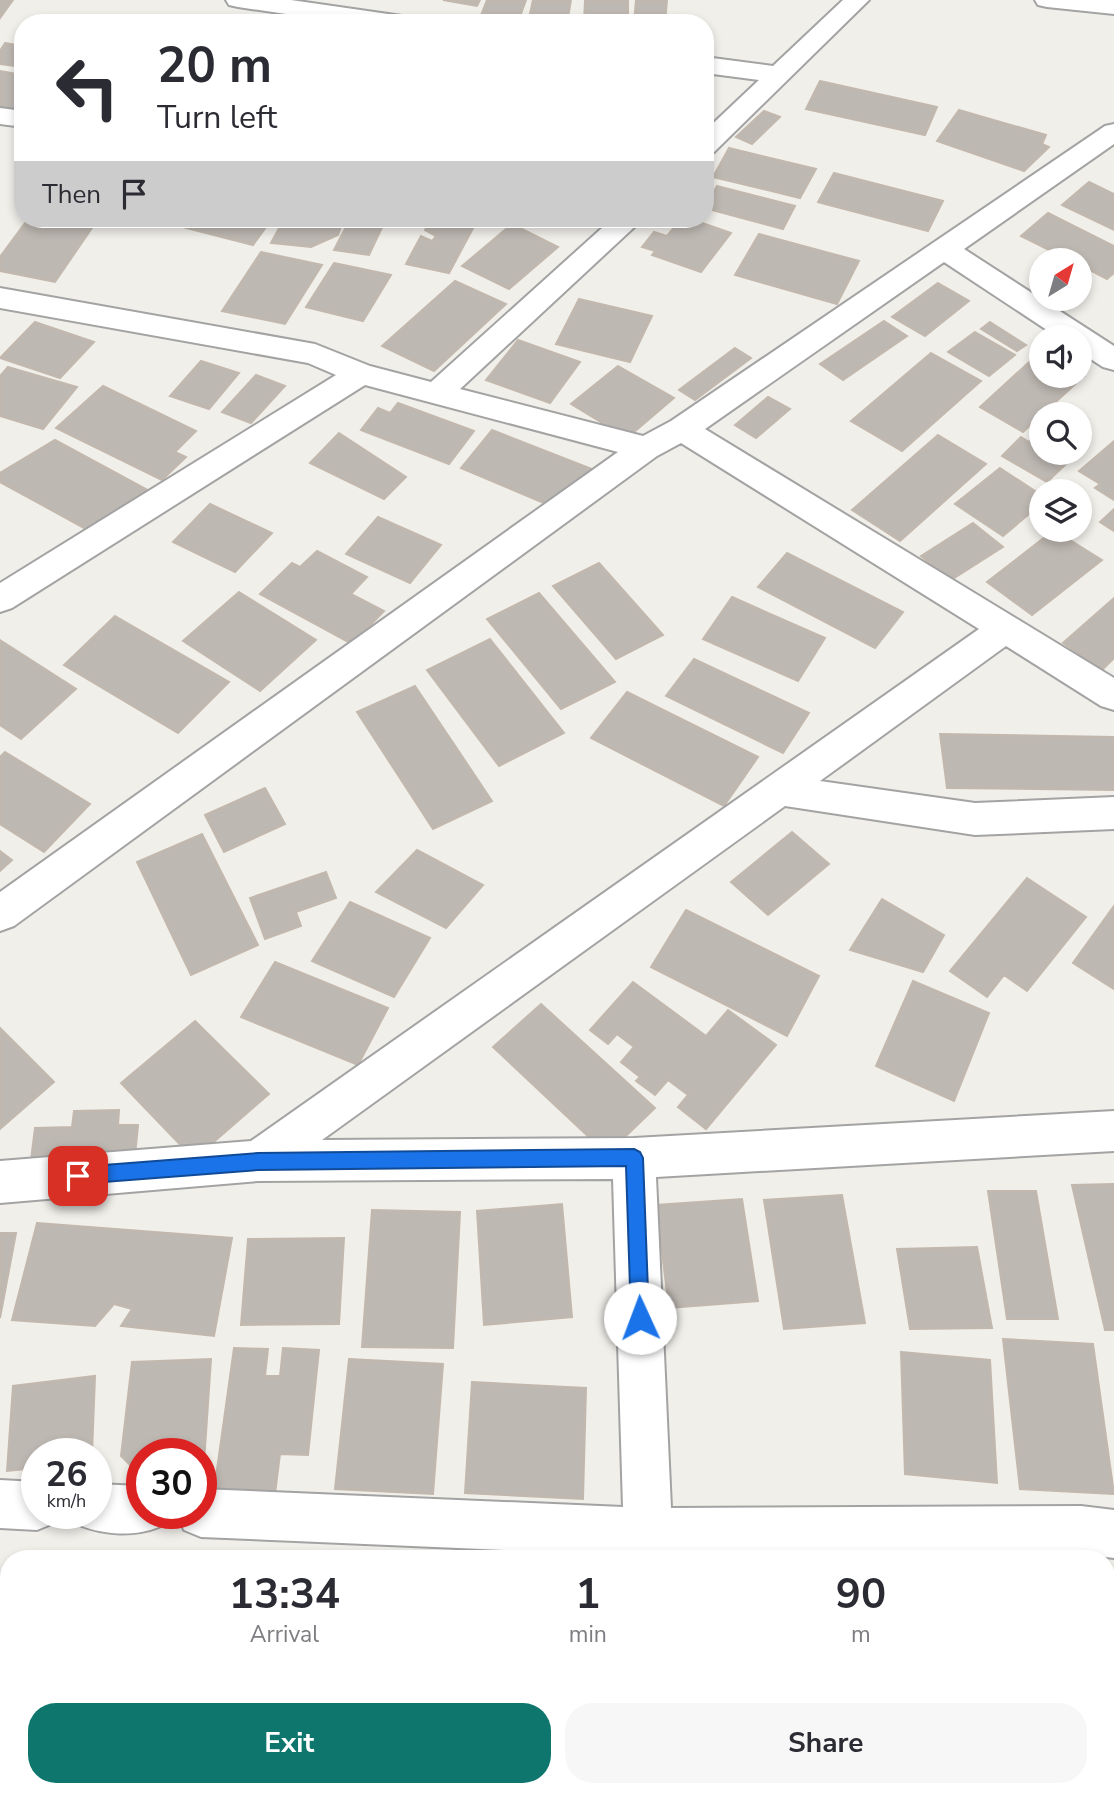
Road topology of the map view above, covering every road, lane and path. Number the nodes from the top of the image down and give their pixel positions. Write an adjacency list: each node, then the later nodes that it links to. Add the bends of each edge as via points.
1 (238, 0): 5 (street)
2 (857, 0): 7 (street)
3 (1047, 0): 4 (street)
4 (1114, 7)
5 (267, 14)
6 (714, 66): 7 (street)
7 (779, 75): 9 (street)
8 (1114, 132): 11 (street)
9 (714, 137)
10 (619, 228): 16 (street)
11 (946, 250): 14 (street); 17 (street)
12 (13, 300): 13 (street); 15 (street, via 315,354)
13 (0, 317)
14 (1114, 360)
15 (361, 374): 16 (street); 19 (street)
16 (436, 394): 18 (street)
17 (682, 429): 18 (street); 20 (street)
18 (646, 448): 24 (street)
19 (0, 598)
20 (1005, 629): 21 (street); 22 (street)
21 (1114, 696)
22 (781, 790): 23 (street, via 975,819); 27 (street)
23 (1114, 813)
24 (0, 914)
25 (1114, 1131): 26 (street)
26 (634, 1158): 27 (street); 32 (street)
27 (258, 1161): 28 (street)
28 (0, 1182)
29 (0, 1504): 30 (street)
30 (21, 1505)
31 (217, 1514): 32 (street)
32 (648, 1532): 33 (street)
33 (1093, 1541)

